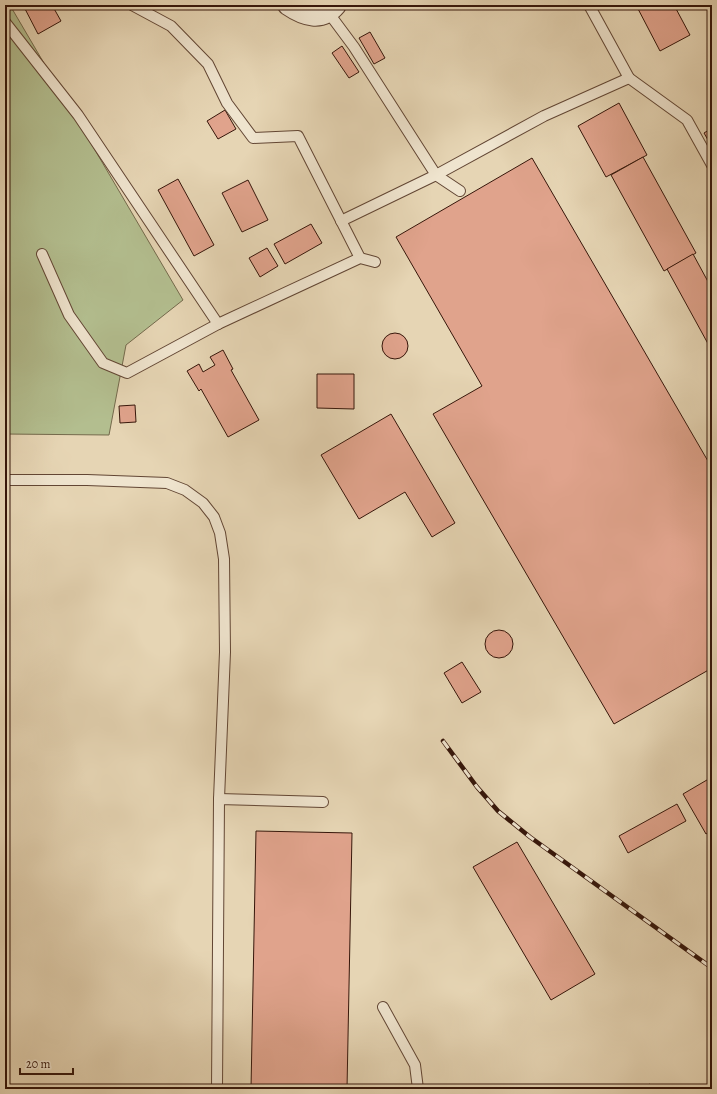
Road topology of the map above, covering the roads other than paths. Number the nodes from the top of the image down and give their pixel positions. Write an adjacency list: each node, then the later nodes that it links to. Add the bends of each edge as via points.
1 (132, 5): 10 (lane, via 171,26 208,64 227,103 253,138 298,136)
2 (288, 5): 4 (street, via 307,16)
3 (589, 5): 6 (lane)
4 (332, 9): 8 (lane)
5 (5, 22): 14 (lane, via 78,115)
6 (630, 78): 7 (lane, via 687,120); 8 (lane, via 544,116)
7 (712, 165)
8 (436, 175): 9 (lane); 10 (lane)
9 (460, 191)
10 (342, 221): 12 (lane)
11 (42, 254): 14 (lane, via 69,315 103,363 127,373)
12 (360, 258): 13 (lane); 14 (lane)
13 (375, 262)
14 (218, 324)
15 (5, 480): 16 (lane, via 167,483 185,490 203,503 214,516 224,559 225,652)
16 (219, 799): 17 (lane); 19 (lane)
17 (323, 802)
18 (383, 1007): 20 (lane, via 415,1065)
19 (217, 1089)
20 (418, 1089)

